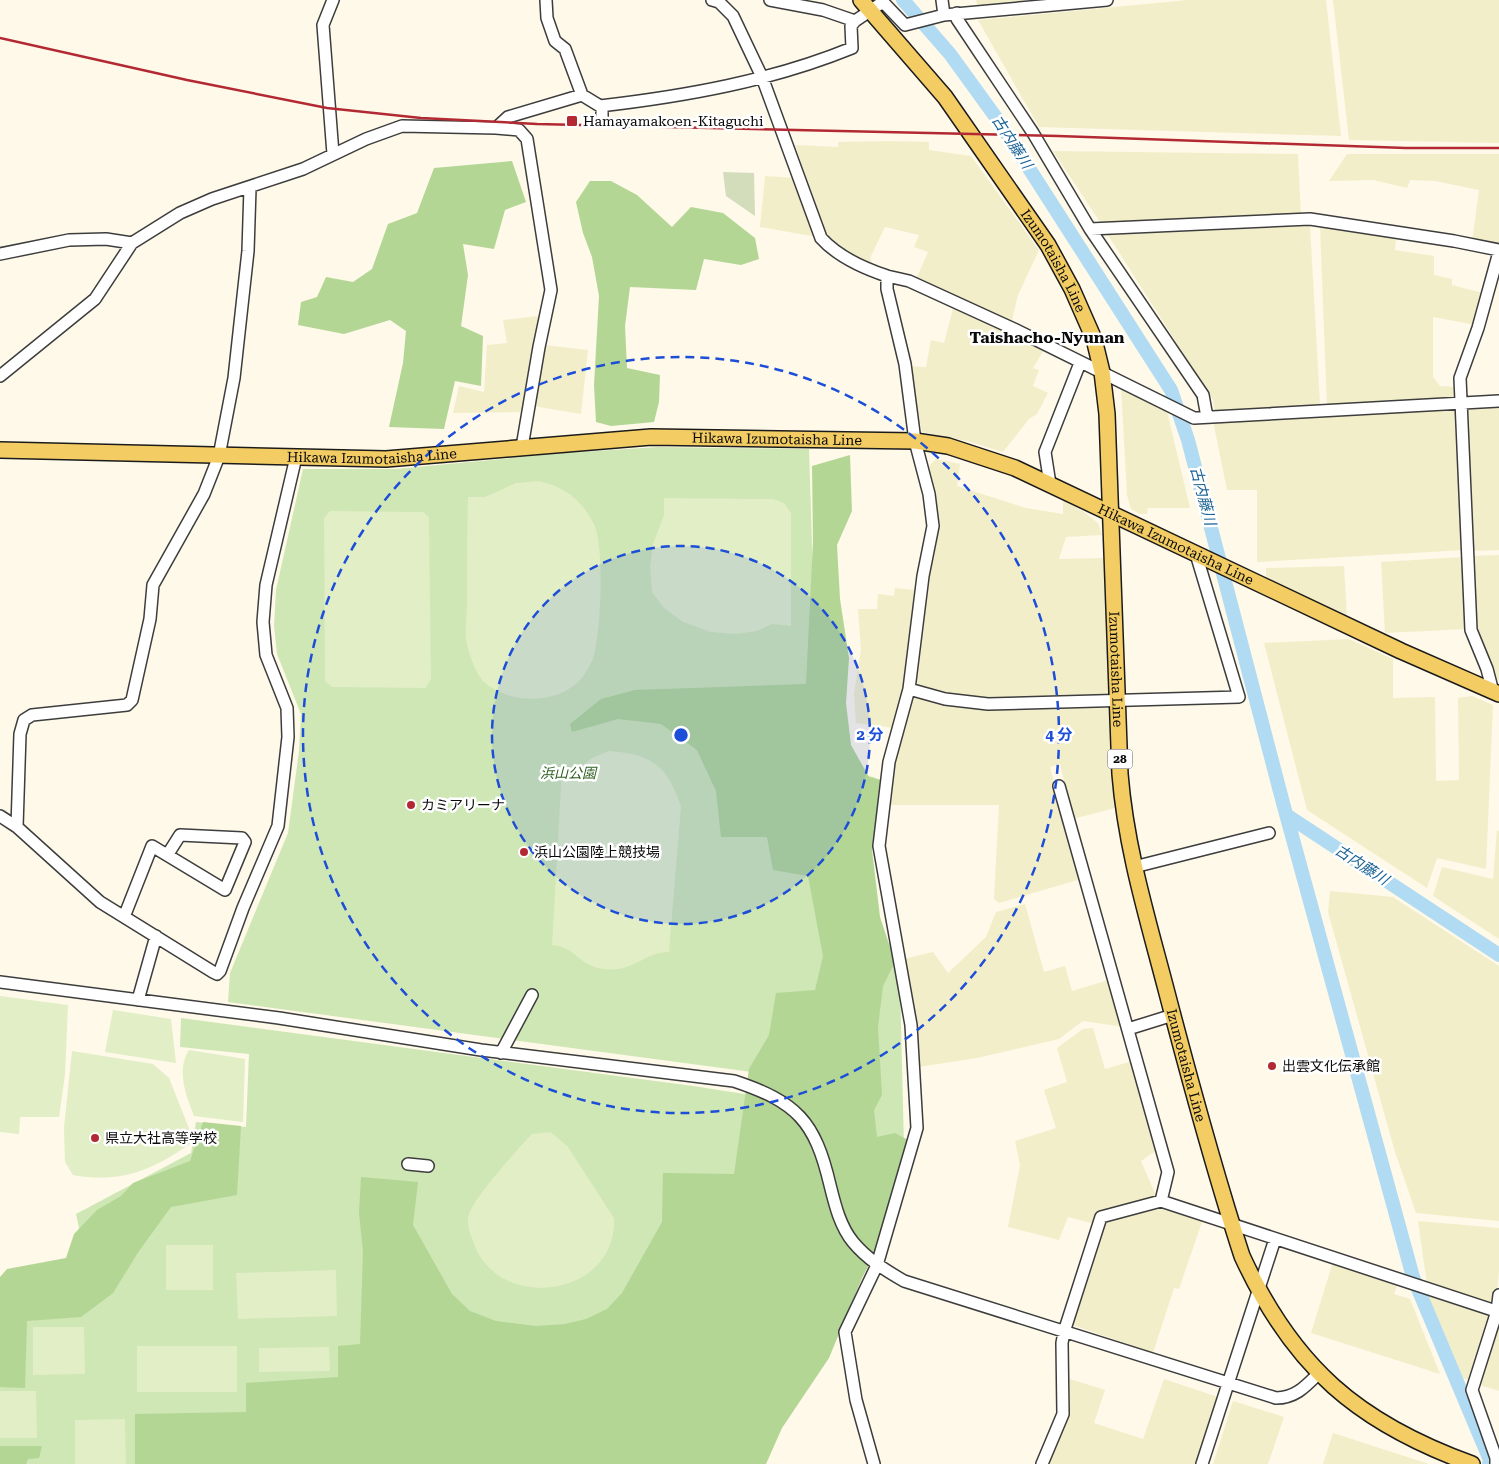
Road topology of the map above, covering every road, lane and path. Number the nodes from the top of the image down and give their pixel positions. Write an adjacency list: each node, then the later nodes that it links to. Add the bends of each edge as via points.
1 (333, 0): 17 (street, via 323,25)
2 (546, 0): 13 (street, via 547,18 555,41 565,49)
3 (770, 0): 11 (street, via 822,10)
4 (861, 0): 8 (main road, Izumotaisha Line / 28)
5 (942, 0): 10 (street)
6 (1107, 0): 9 (street)
7 (718, 1): 12 (street, via 733,16)
8 (871, 12): 10 (street, via 883,2 905,25); 11 (street); 25 (main road, Izumotaisha Line / 28, via 945,97 1048,245 1072,288 1094,339)
9 (957, 13): 10 (street); 19 (street, via 957,19 1033,133)
10 (939, 15)
11 (855, 21): 12 (street, via 851,26 852,48 823,60)
12 (762, 77): 14 (street, via 682,96); 23 (street, via 821,238 832,250 868,270)
13 (582, 95): 14 (street); 16 (street, via 508,117)
14 (602, 106): 15 (street)
15 (602, 120)
16 (496, 128): 17 (street, via 402,126); 31 (street, via 519,130 527,138 551,290)
17 (333, 154): 18 (street, via 303,170)
18 (250, 188): 20 (street, via 180,212); 33 (street, via 248,251 234,378)
19 (1090, 229): 21 (street, via 1310,219); 29 (street, via 1203,394)
20 (132, 244): 22 (street, via 106,239 69,240); 26 (street, via 95,299)
21 (1499, 251): 28 (street, via 1478,328 1460,378)
22 (0, 254)
23 (887, 276): 24 (street, via 909,281); 30 (street, via 887,289 905,364)
24 (1080, 363): 25 (street); 35 (street, via 1045,452)
25 (1102, 372): 29 (street, via 1194,418); 36 (main road, Izumotaisha Line / 28)
26 (0, 376)
27 (1499, 401): 28 (street)
28 (1463, 402): 29 (street); 39 (street, via 1471,630)
29 (1202, 418)
30 (914, 441): 31 (main road, Hikawa Izumotaisha Line, via 651,437); 35 (main road, Hikawa Izumotaisha Line, via 987,457); 38 (street, via 929,494 933,526 923,576)
31 (522, 447): 34 (main road, Hikawa Izumotaisha Line, via 386,459)
32 (0, 450): 33 (main road, Hikawa Izumotaisha Line)
33 (219, 456): 34 (main road, Hikawa Izumotaisha Line); 43 (street, via 204,494 153,585 150,619 132,700 127,705 32,715 24,720 20,734)
34 (296, 457): 48 (street, via 266,585 263,622 266,655 287,708 288,737 278,826 220,972 213,972)
35 (1050, 484): 36 (main road, Hikawa Izumotaisha Line)
36 (1111, 512): 37 (main road, Hikawa Izumotaisha Line); 40 (main road, Izumotaisha Line / 28)
37 (1198, 555): 39 (main road, Hikawa Izumotaisha Line); 40 (street, via 1239,697)
38 (909, 689): 40 (street, via 945,699 988,704); 60 (street, via 889,762 879,846 911,1025 917,1128)
39 (1496, 693)
40 (1118, 699): 46 (main road, Izumotaisha Line / 28, via 1124,817)
41 (1060, 786): 53 (street)
42 (0, 816): 43 (street)
43 (17, 827): 47 (street, via 100,902)
44 (1269, 833): 46 (street)
45 (168, 854): 45 (street, via 225,890 245,842 242,838 180,835); 47 (street, via 152,846)
46 (1134, 867): 52 (main road, Izumotaisha Line / 28)
47 (124, 917): 48 (street)
48 (156, 936): 51 (street)
49 (0, 982): 51 (street)
50 (532, 995): 54 (street)
51 (138, 1000): 54 (street, via 279,1018)
52 (1173, 1015): 53 (street); 58 (main road, Izumotaisha Line / 28)
53 (1128, 1029): 57 (street, via 1168,1172)
54 (501, 1053): 60 (street, via 734,1081 788,1104 812,1130 822,1152 842,1224 853,1242)
55 (408, 1164): 56 (street)
56 (428, 1166)
57 (1161, 1201): 58 (street); 64 (street, via 1101,1217)
58 (1231, 1224): 59 (street); 61 (main road, Izumotaisha Line / 28)
59 (1275, 1239): 61 (street); 63 (street)
60 (877, 1265): 64 (street, via 904,1281); 67 (street, via 845,1332 856,1400)
61 (1258, 1290): 65 (main road, Izumotaisha Line / 28); 66 (street)
62 (1499, 1295): 63 (street)
63 (1498, 1312): 71 (street, via 1472,1390)
64 (1064, 1332): 66 (street); 68 (street, via 1063,1414)
65 (1318, 1374): 66 (street, via 1300,1392 1288,1398 1276,1398); 70 (main road, Izumotaisha Line / 28, via 1348,1400 1393,1429)
66 (1228, 1384): 69 (street)
67 (874, 1464)
68 (1042, 1464)
69 (1202, 1464)
70 (1472, 1464)
71 (1496, 1464)

